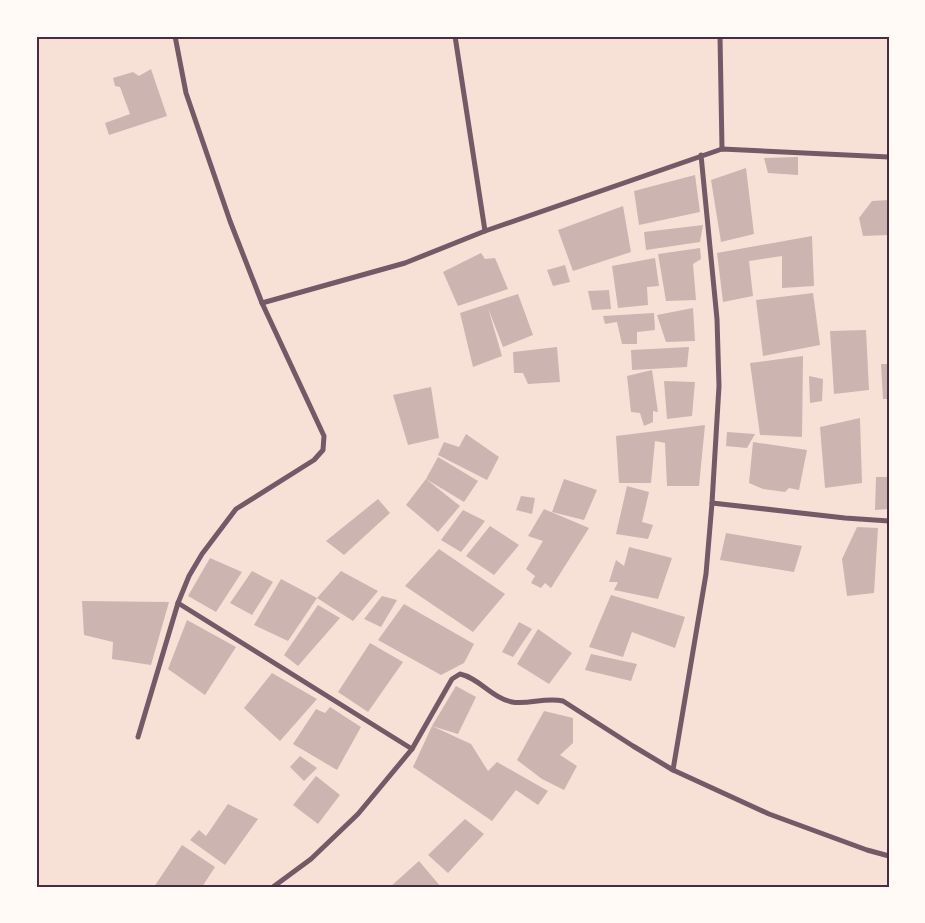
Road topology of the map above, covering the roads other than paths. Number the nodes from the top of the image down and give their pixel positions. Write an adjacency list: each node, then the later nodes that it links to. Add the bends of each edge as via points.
1 (175, 36): 8 (street, via 186,94)
2 (455, 36): 7 (street)
3 (720, 36): 4 (street)
4 (722, 149): 5 (street); 6 (street)
5 (701, 155): 7 (street); 9 (street, via 718,338 719,386)
6 (889, 156)
7 (485, 231): 8 (street, via 405,263)
8 (262, 303): 11 (street, via 324,436 323,450 314,460 236,509 202,554)
9 (712, 503): 10 (street); 14 (street, via 706,574)
10 (889, 521)
11 (178, 603): 12 (street); 13 (street)
12 (138, 737)
13 (412, 749): 14 (street, via 452,679 460,674 512,702 553,698 563,701); 16 (street, via 358,814 311,859)
14 (673, 770): 15 (street, via 769,814)
15 (889, 856)
16 (273, 887)

